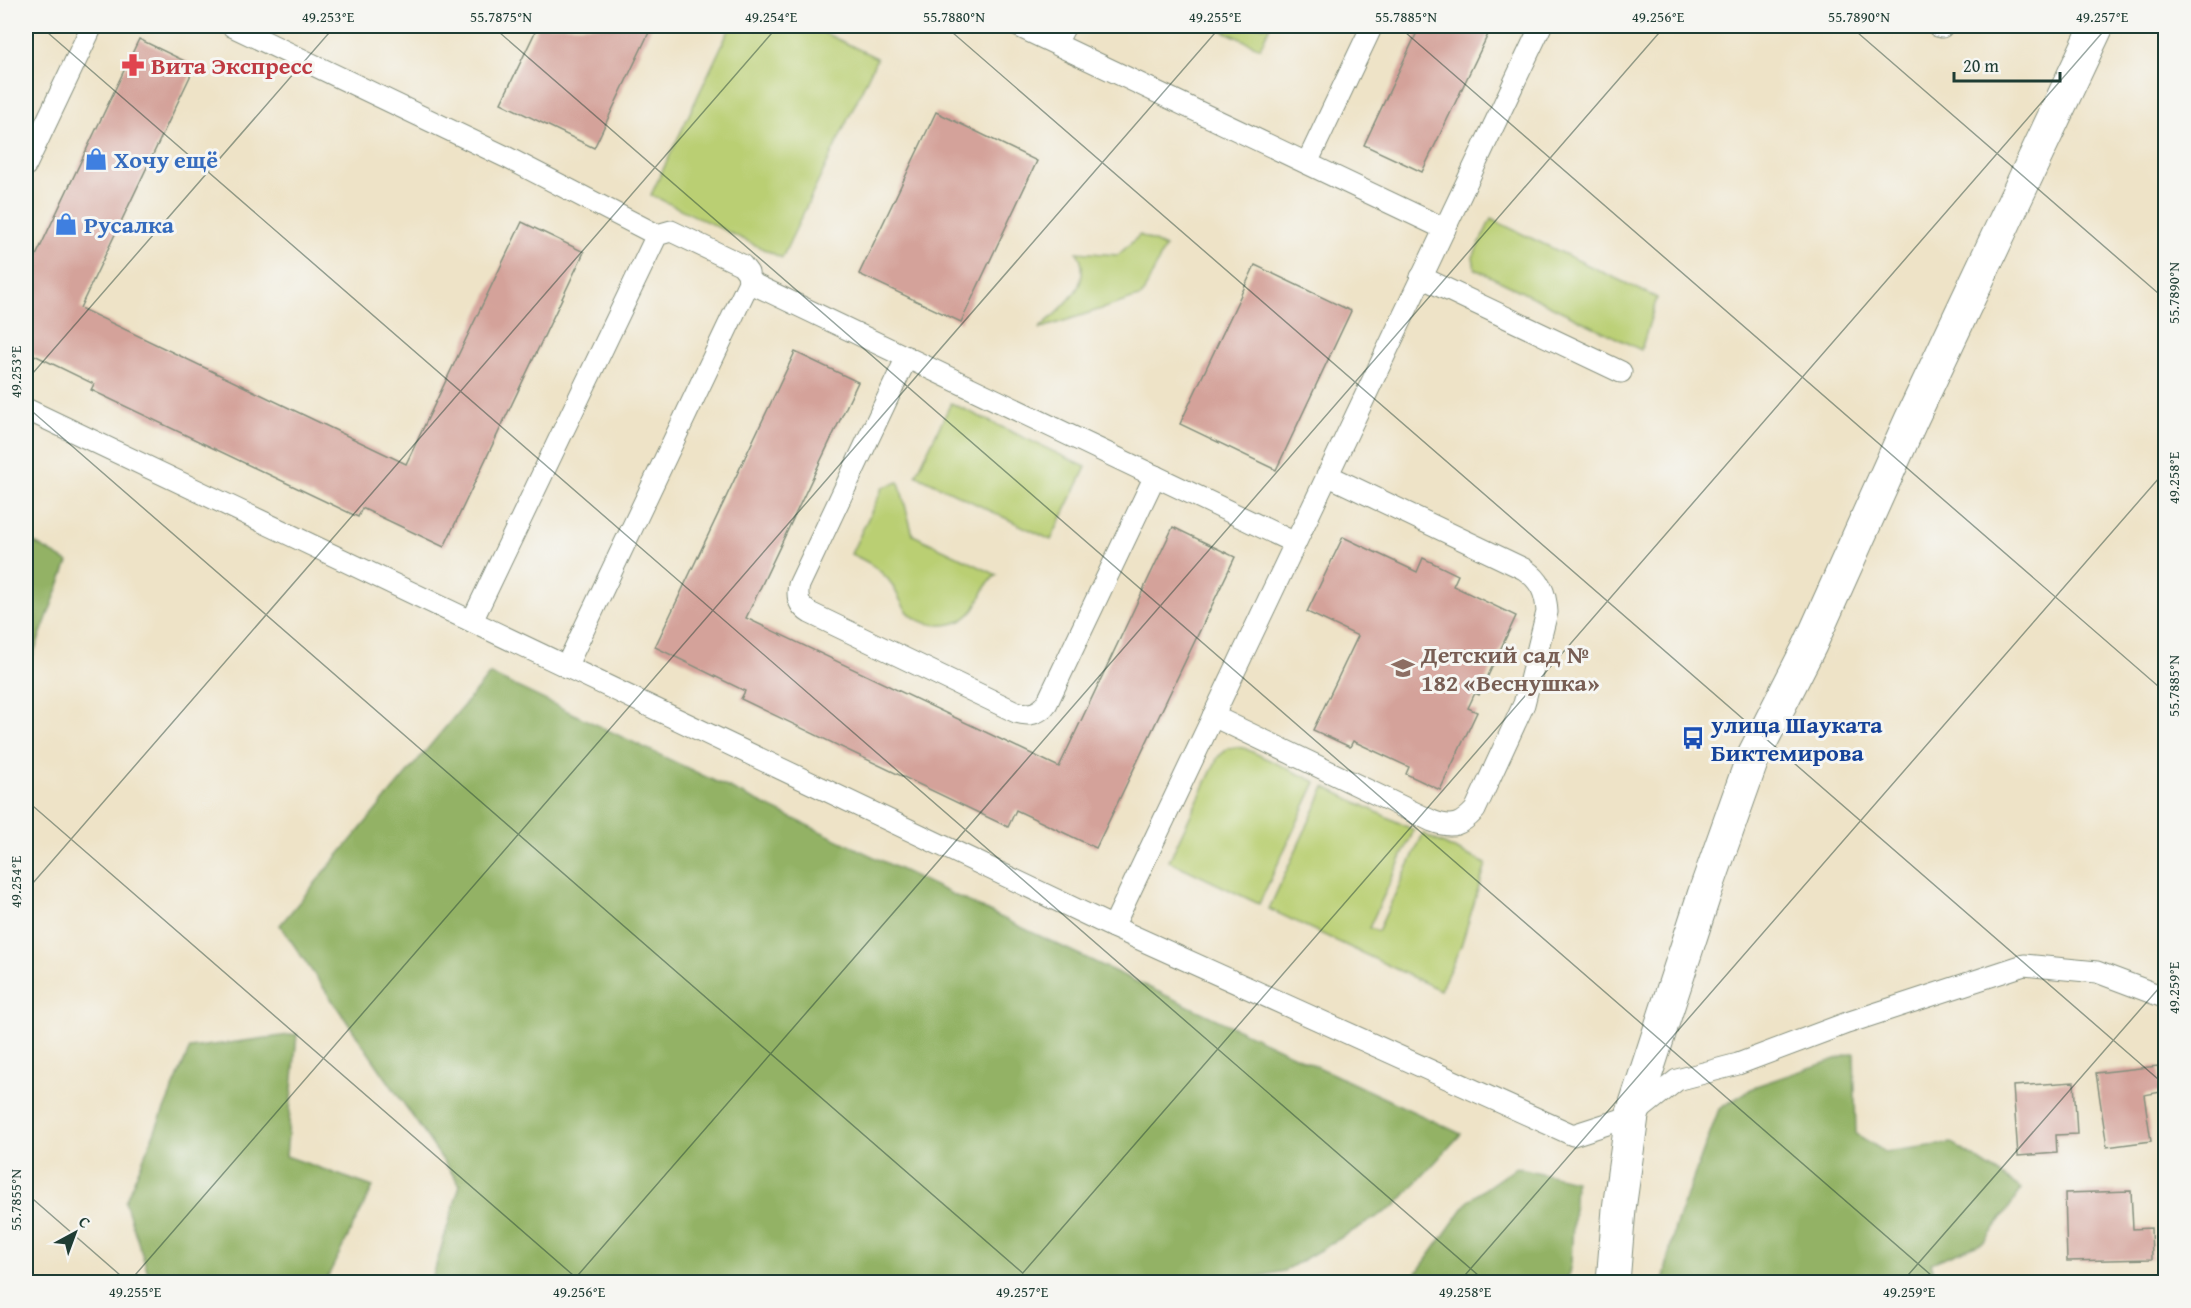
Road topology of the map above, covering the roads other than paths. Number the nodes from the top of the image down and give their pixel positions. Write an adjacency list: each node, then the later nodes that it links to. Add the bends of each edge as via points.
1 (92, 26): 9 (lane)
2 (232, 26): 11 (lane, via 506,157)
3 (1018, 26): 7 (lane)
4 (1372, 26): 8 (lane)
5 (1541, 26): 10 (lane)
6 (2097, 26): 25 (street, via 1911,420 1810,645 1753,757)
7 (1061, 34): 8 (lane)
8 (1307, 163): 10 (lane)
9 (26, 165)
10 (1445, 229): 12 (lane)
11 (657, 235): 13 (lane, via 671,231 742,265); 20 (lane)
12 (1421, 277): 15 (lane); 17 (lane)
13 (749, 282): 14 (lane); 21 (lane)
14 (907, 357): 18 (lane); 18 (lane, via 797,593 802,608 810,613 1016,712 1030,714 1043,708)
15 (1621, 372)
16 (26, 409): 20 (lane)
17 (1327, 475): 19 (lane); 22 (lane, via 1535,577 1546,597 1547,612 1515,727 1475,810 1464,821 1444,826)
18 (1155, 476): 19 (lane)
19 (1296, 543): 22 (lane)
20 (472, 621): 21 (lane)
21 (567, 667): 23 (lane)
22 (1213, 716): 23 (lane)
23 (1113, 927): 25 (lane, via 1573,1135)
24 (2166, 998): 25 (lane, via 2097,972 2024,965 1847,1023 1738,1064 1677,1080)
25 (1632, 1116): 26 (street)
26 (1613, 1282)

